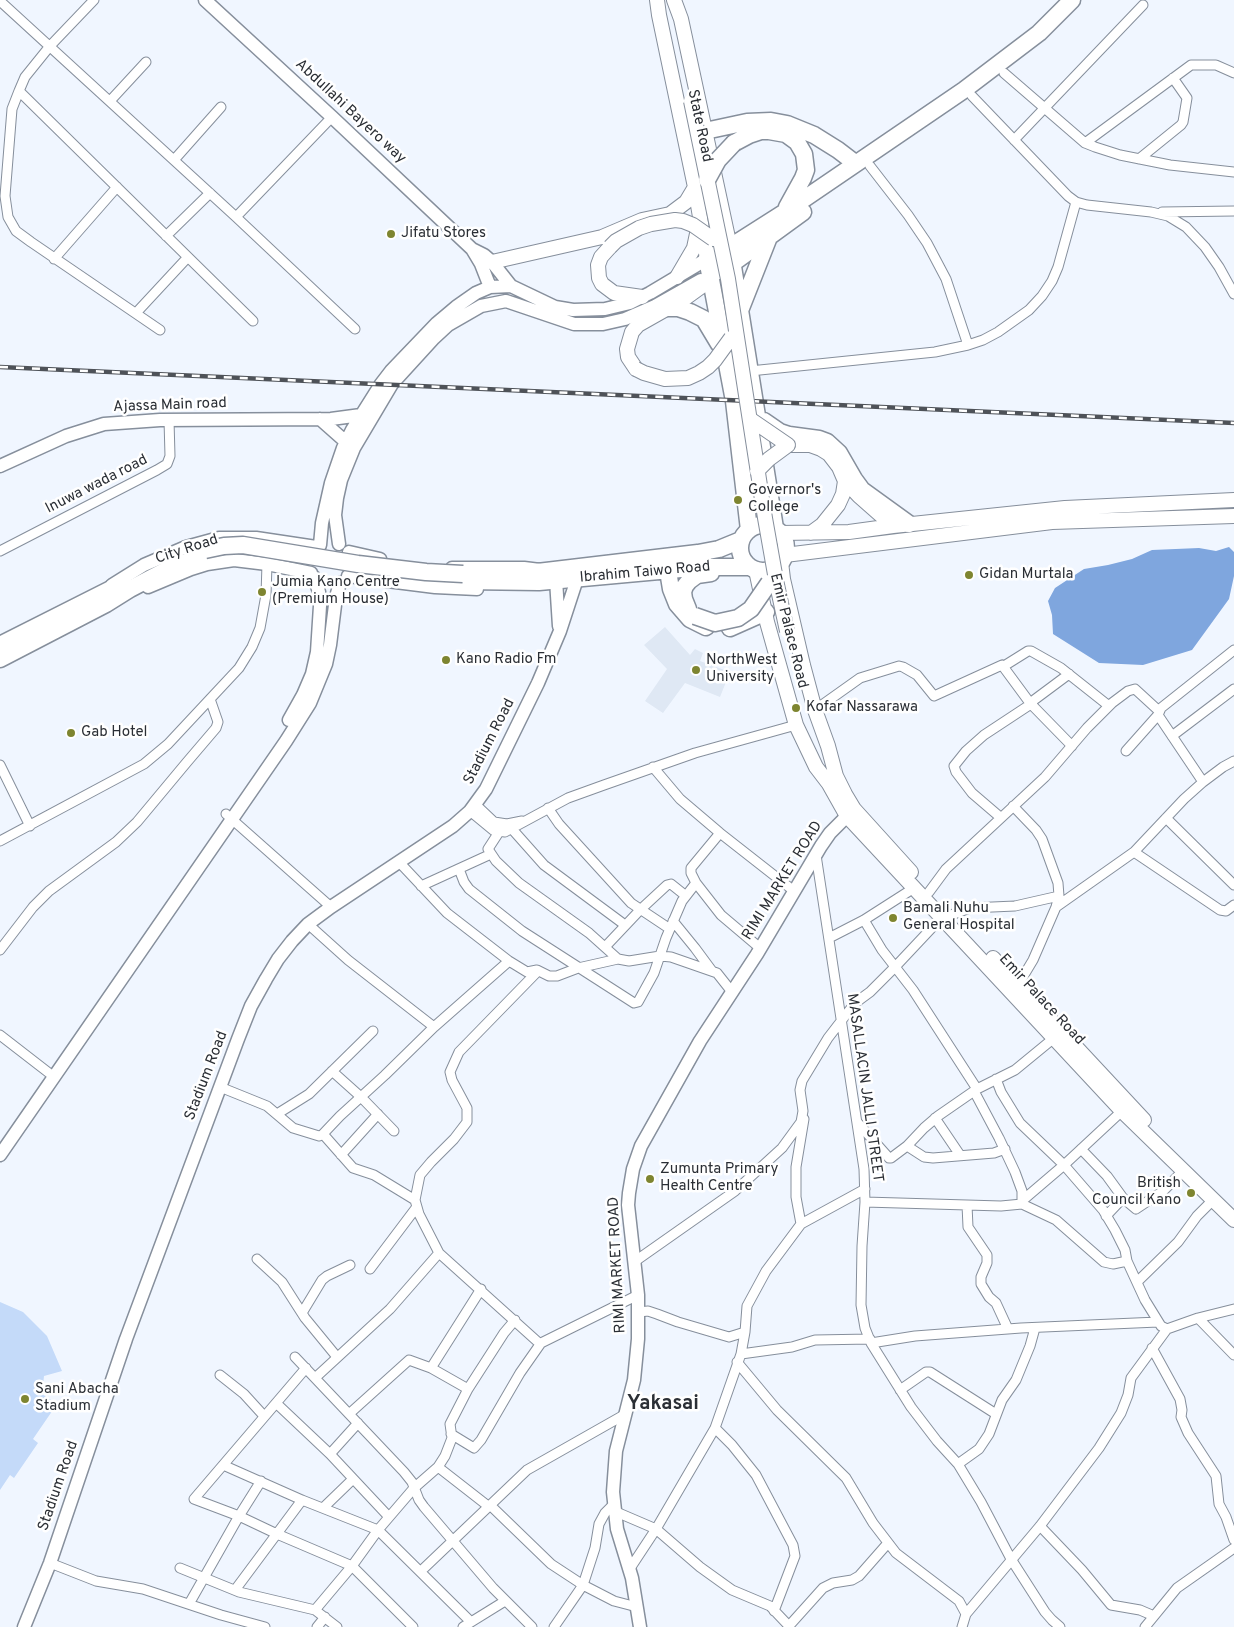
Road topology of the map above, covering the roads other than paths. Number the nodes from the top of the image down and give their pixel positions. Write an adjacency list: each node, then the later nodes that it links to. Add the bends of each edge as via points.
1 (94, 0): 9 (street)
2 (205, 0): 20 (main road, Abdullahi Bayero way)
3 (658, 0): 17 (main road); 28 (main road, State Road, via 658,15)
4 (673, 0): 17 (main road); 21 (main road, State Road, via 681,19)
5 (1072, 0): 26 (highway, via 1019,49)
6 (1085, 0): 11 (highway, via 1043,43)
7 (0, 1): 9 (street)
8 (1144, 5): 19 (street)
9 (50, 46): 14 (street); 16 (street)
10 (146, 62): 16 (street)
11 (1004, 72): 15 (highway); 19 (street)
12 (1234, 73): 13 (street, via 1199,64 1191,65)
13 (1173, 78): 23 (street); 24 (street, via 1187,98 1183,122)
14 (18, 91): 29 (street); 43 (street, via 12,109 5,196 8,217 16,232)
15 (972, 96): 22 (street); 26 (highway)
16 (110, 102): 25 (street)
17 (688, 102): 28 (main road, bridge); 39 (main road)
18 (221, 108): 25 (street)
19 (1046, 108): 22 (street); 23 (street)
20 (332, 117): 36 (street); 40 (main road, Abdullahi Bayero way)
21 (705, 131): 26 (highway, via 747,122 787,124 814,135); 41 (main road, State Road)
22 (1014, 140): 31 (street)
23 (1085, 142): 24 (street)
24 (1139, 159): 27 (street)
25 (174, 160): 30 (street)
26 (863, 164): 33 (highway); 38 (highway); 58 (street, via 908,215 927,243 946,279)
27 (1234, 172)
28 (701, 184): 33 (highway, bridge, via 734,143 760,131 786,134 801,147 806,162 804,178); 35 (main road, State Road); 45 (main road, via 686,202 670,214 642,220 602,237); 63 (main road, bridge, via 728,279)
29 (117, 187): 37 (street); 43 (street)
30 (210, 193): 36 (street); 37 (street)
31 (1076, 202): 34 (street); 58 (street, via 1058,267 1042,296 1029,310 998,332)
32 (1234, 211): 34 (street)
33 (785, 212): 41 (highway)
34 (1151, 212): 50 (street, via 1168,216 1186,227 1205,247)
35 (700, 216): 44 (main road, State Road); 47 (main road, via 694,248)
36 (236, 217): 56 (street)
37 (166, 236): 42 (street)
38 (769, 237): 41 (highway); 53 (highway)
39 (713, 240): 51 (main road, bridge, via 693,225 675,220 639,228 616,241 601,257 599,278 614,293); 59 (main road)
40 (472, 249): 45 (main road); 49 (main road)
41 (731, 255): 44 (highway); 46 (highway); 53 (highway)
42 (188, 258): 54 (street); 55 (street)
43 (54, 259): 54 (street)
44 (707, 259): 46 (highway); 47 (main road)
45 (492, 262): 48 (main road)
46 (710, 276): 52 (main road, via 702,286); 59 (highway); 61 (main road, via 655,306 603,324 574,324 506,301 481,306 448,325)
47 (678, 277): 51 (main road)
48 (511, 286): 49 (main road); 51 (main road, via 555,307 573,310 605,309)
49 (490, 287): 61 (main road, via 437,322)
50 (1234, 294)
51 (642, 297)
52 (668, 308): 59 (highway, via 678,308 704,319); 59 (main road, bridge, via 632,332 627,349 636,369 665,379 688,378 708,367)
53 (741, 310): 60 (highway)
54 (136, 313): 57 (street)
55 (253, 321)
56 (355, 329)
57 (160, 330)
58 (968, 345): 60 (street, via 935,352)
59 (728, 346): 76 (highway); 88 (main road)
60 (750, 371): 63 (highway)
61 (395, 374): 62 (main road, via 380,384); 78 (main road, via 360,437 342,480 335,514)
62 (361, 415): 64 (main road, Ajassa Main road); 66 (main road)
63 (753, 416): 67 (main road, bridge); 69 (main road, bridge); 73 (highway, via 780,432 819,439 834,448 862,490); 74 (highway)
64 (320, 419): 65 (main road, Ajassa Main road); 66 (main road)
65 (169, 420): 68 (main road, Ajassa Main road, via 104,424 66,436); 79 (street, Inuwa wada road, via 170,456 166,464)
66 (346, 442): 77 (main road, via 325,506)
67 (788, 445): 69 (main road, bridge); 70 (main road, via 810,445 822,449 835,461)
68 (0, 466)
69 (757, 471): 92 (main road, bridge)
70 (844, 481): 73 (main road, via 859,496); 75 (main road, via 838,505)
71 (1234, 500): 73 (main road, via 1065,508)
72 (1234, 516): 80 (main road, via 1052,522)
73 (901, 525): 75 (main road)
74 (777, 530): 75 (main road); 76 (highway, via 766,525 757,526); 80 (highway, via 786,543)
75 (811, 533)
76 (745, 535): 82 (highway, via 741,555); 85 (highway, Ibrahim Taiwo Road, via 719,549)
77 (318, 546): 78 (main road, via 326,542); 84 (main road, via 309,560); 89 (main road, City Road, via 256,538 219,538 186,547 144,565)
78 (344, 548): 85 (main road, Ibrahim Taiwo Road, via 367,557 442,567 524,568); 86 (main road, via 352,564)
79 (0, 551)
80 (783, 559): 82 (highway, via 766,571); 102 (main road, Emir Palace Road, via 783,579)
81 (266, 564): 84 (main road, City Road); 89 (main road, City Road, via 234,560 207,564); 99 (street, via 266,595 260,628 252,648 239,668)
82 (748, 568): 83 (highway, Ibrahim Taiwo Road, via 718,566); 88 (highway, bridge, via 698,575 689,581 683,592 686,606 695,616 715,622 738,618 752,609); 90 (main road, Emir Palace Road)
83 (668, 571): 87 (highway, Ibrahim Taiwo Road); 90 (highway, via 677,604 700,625 719,630)
84 (313, 575): 86 (main road, via 323,584 335,584); 117 (main road, via 319,592 319,627 312,674 291,717)
85 (540, 577): 86 (main road, Ibrahim Taiwo Road, via 530,587 474,589); 87 (highway, Ibrahim Taiwo Road); 89 (highway, City Road, bridge, via 464,577 243,545 186,554); 91 (main road, Stadium Road)
86 (344, 579): 117 (main road, via 336,597 326,664 317,687 299,721)
87 (576, 579): 91 (main road, Stadium Road)
88 (769, 583): 92 (main road)
89 (101, 600): 93 (highway, City Road); 95 (highway, City Road)
90 (766, 612): 104 (main road, Emir Palace Road)
91 (560, 632): 114 (main road, Stadium Road, via 486,789)
92 (784, 632): 111 (main road)
93 (0, 645)
94 (1234, 650): 103 (street)
95 (0, 659)
96 (1004, 666): 97 (street, via 1031,651); 100 (street); 102 (street, via 934,696 917,675 899,666 860,678)
97 (1069, 674): 100 (street); 101 (street)
98 (1234, 689): 105 (street)
99 (210, 699): 121 (street, via 168,744 144,764); 151 (street, via 218,722 216,728 137,822 116,842 49,891)
100 (1031, 703): 106 (street); 118 (street, via 984,735 954,766 972,793)
101 (1110, 706): 103 (street, via 1135,689); 106 (street)
102 (815, 710): 111 (main road, Emir Palace Road)
103 (1159, 713): 105 (street); 107 (street)
104 (796, 724): 110 (street); 111 (main road, Emir Palace Road, via 816,767)
105 (1172, 736): 112 (street)
106 (1072, 746): 113 (street)
107 (1126, 751)
108 (1234, 761): 112 (street)
109 (0, 765): 121 (street)
110 (653, 767): 115 (street); 124 (street, via 680,799)
111 (832, 780): 116 (main road, Emir Palace Road)
112 (1203, 782): 119 (street)
113 (1013, 806): 118 (street); 138 (street, via 1042,839 1058,883)
114 (472, 808): 120 (street, via 494,822 507,824); 123 (street); 129 (main road, Stadium Road, via 454,826)
115 (548, 808): 120 (street); 142 (street, via 604,875)
116 (850, 812): 128 (main road, RIMI MARKET ROAD); 134 (main road, Emir Palace Road); 136 (main road, Emir Palace Road)
117 (229, 816): 140 (street); 167 (main road); 185 (main road)
118 (1000, 817): 136 (street, via 946,869)
119 (1166, 818): 126 (street); 132 (street)
120 (527, 820): 122 (street)
121 (30, 826): 125 (street)
122 (512, 830): 123 (street); 146 (street, via 544,865)
123 (499, 832): 127 (street, via 489,846)
124 (720, 833): 131 (street, via 691,868); 135 (street)
125 (0, 841)
126 (1134, 852): 139 (street, via 1220,910 1229,910); 141 (street)
127 (491, 854): 130 (street); 149 (street, via 519,883)
128 (816, 855): 135 (main road, RIMI MARKET ROAD); 148 (street, MASALLACIN JALLI STREET)
129 (399, 862): 133 (street); 140 (main road, Stadium Road)
130 (459, 868): 133 (street); 156 (street, via 464,882 477,896)
131 (696, 883): 137 (street); 150 (street, via 721,915)
132 (1234, 885)
133 (421, 886): 154 (street, via 447,913)
134 (914, 888): 143 (main road, Emir Palace Road); 144 (street)
135 (794, 891): 150 (main road, RIMI MARKET ROAD)
136 (929, 892): 143 (main road, Emir Palace Road)
137 (686, 896): 142 (street, via 669,883); 147 (street)
138 (1059, 896): 141 (street); 143 (street, via 1015,906 970,908)
139 (1234, 905)
140 (331, 907): 145 (main road, Stadium Road)
141 (1056, 907): 159 (street, via 1033,960)
142 (640, 910): 146 (street); 147 (street)
143 (946, 916): 155 (street); 159 (main road, Emir Palace Road); 165 (main road, Emir Palace Road)
144 (864, 920): 148 (street); 155 (street)
145 (308, 924): 162 (street, via 348,960); 169 (main road, Stadium Road, via 292,940 266,979)
146 (626, 925): 149 (street)
147 (671, 925): 152 (street); 158 (street, via 696,948)
148 (829, 938): 161 (street, MASALLACIN JALLI STREET)
149 (605, 947): 153 (street)
150 (760, 948): 160 (main road, RIMI MARKET ROAD)
151 (0, 950)
152 (660, 956): 153 (street, via 629,961); 156 (street, via 638,1002 634,1003); 158 (street)
153 (618, 959): 156 (street)
154 (509, 960): 157 (street, via 527,972); 162 (street)
155 (895, 967): 161 (street); 170 (street, via 913,990)
156 (578, 968): 157 (street, via 552,977)
157 (538, 970): 195 (street, via 459,1052 450,1072 467,1108 467,1122 420,1176)
158 (712, 972): 160 (street)
159 (1018, 985): 182 (main road, Emir Palace Road)
160 (732, 992): 204 (main road, RIMI MARKET ROAD, via 700,1041 636,1159 628,1199)
161 (840, 1021): 172 (street, via 802,1081); 177 (street, MASALLACIN JALLI STREET)
162 (434, 1027): 171 (street)
163 (373, 1031): 166 (street)
164 (0, 1035): 167 (street)
165 (1054, 1038): 168 (street, via 1015,1070); 173 (main road, Emir Palace Road)
166 (332, 1071): 171 (street); 174 (street, via 308,1094)
167 (49, 1073): 180 (main road)
168 (996, 1079): 170 (street); 188 (street, via 1020,1123)
169 (220, 1087): 174 (street, via 267,1106); 263 (main road, Stadium Road, via 126,1339)
170 (975, 1090): 176 (street); 183 (street)
171 (361, 1097): 175 (street); 179 (street)
172 (803, 1111): 200 (street, via 803,1133 796,1167 796,1197); 204 (street, via 797,1128 762,1168 735,1191)
173 (1122, 1111): 182 (main road, Emir Palace Road); 184 (street)
174 (277, 1114): 179 (street, via 294,1128 319,1136)
175 (378, 1114): 178 (street); 186 (street)
176 (935, 1118): 181 (street); 187 (street)
177 (857, 1122): 181 (street, via 889,1158); 190 (street, MASALLACIN JALLI STREET)
178 (394, 1131)
179 (323, 1134): 186 (street)
180 (0, 1145)
181 (907, 1146): 187 (street, via 924,1157)
182 (1164, 1147): 189 (main road, Emir Palace Road); 197 (main road, Emir Palace Road)
183 (1005, 1149): 187 (street, via 994,1153); 194 (street, via 1020,1184)
184 (1081, 1149): 188 (street); 191 (street)
185 (0, 1155)
186 (341, 1155): 195 (street, via 353,1168 374,1175)
187 (960, 1155)
188 (1064, 1165): 194 (street); 198 (street)
189 (1183, 1171): 191 (street, via 1138,1209); 192 (main road, Emir Palace Road)
190 (865, 1189): 193 (street, MASALLACIN JALLI STREET); 200 (street)
191 (1123, 1198): 198 (street)
192 (1213, 1200): 199 (main road, Emir Palace Road); 207 (street, via 1178,1242)
193 (865, 1202): 196 (street); 220 (street, MASALLACIN JALLI STREET, via 861,1305)
194 (1022, 1202): 196 (street, via 1001,1206); 203 (street, via 1056,1220 1104,1262)
195 (416, 1204): 201 (street); 206 (street)
196 (967, 1205): 218 (street, via 968,1227 987,1255 988,1263 981,1284 996,1303)
197 (1234, 1207)
198 (1106, 1216): 203 (street, via 1125,1250)
199 (1234, 1220)
200 (801, 1224): 219 (street, via 766,1270 747,1306)
201 (439, 1253): 208 (street); 225 (street, via 390,1309)
202 (257, 1259): 212 (street, via 282,1282)
203 (1127, 1261): 207 (street)
204 (634, 1262): 209 (main road, RIMI MARKET ROAD)
205 (350, 1265): 212 (street, via 322,1280)
206 (370, 1269)
207 (1137, 1282): 215 (street)
208 (481, 1289): 214 (street); 228 (street)
209 (638, 1296): 211 (main road, RIMI MARKET ROAD); 221 (street)
210 (1234, 1309): 213 (street)
211 (639, 1312): 219 (street, via 657,1314 729,1337); 237 (main road, RIMI MARKET ROAD, via 636,1368)
212 (302, 1313): 225 (street)
213 (1198, 1318): 217 (street); 223 (street)
214 (515, 1320): 221 (street); 231 (street)
215 (1158, 1322): 216 (street); 217 (street)
216 (1035, 1328): 218 (street); 235 (street, via 1016,1380)
217 (1167, 1328): 222 (street)
218 (1008, 1329): 220 (street)
219 (745, 1332): 226 (street)
220 (871, 1341): 226 (street, via 815,1340); 232 (street, MASALLACIN JALLI STREET)
221 (541, 1343): 240 (street, via 475,1446 473,1448)
222 (1152, 1348): 254 (street, via 1131,1378 1118,1420); 258 (street, via 1180,1399 1181,1417 1188,1433 1216,1476 1219,1504)
223 (1234, 1355)
224 (295, 1357): 227 (street)
225 (337, 1358): 230 (street)
226 (739, 1358): 239 (street); 260 (street, via 777,1410 846,1478)
227 (306, 1368): 230 (street); 233 (street)
228 (431, 1368): 231 (street); 234 (street, via 409,1360)
229 (220, 1375): 236 (street)
230 (315, 1378): 234 (street)
231 (468, 1389): 240 (street, via 450,1424)
232 (900, 1390): 235 (street, via 930,1372); 242 (street, MASALLACIN JALLI STREET, via 936,1441)
233 (276, 1402): 236 (street); 241 (street)
234 (350, 1414): 238 (street)
235 (996, 1414): 242 (street, via 979,1449)
236 (264, 1416): 243 (street)
237 (624, 1416): 249 (street, via 527,1470); 251 (main road, RIMI MARKET ROAD, via 613,1471)
238 (358, 1422): 241 (street); 247 (street, via 404,1472)
239 (715, 1428): 255 (street); 275 (street, via 756,1475 793,1545 794,1556)
240 (451, 1434): 244 (street)
241 (330, 1454): 245 (street)
242 (958, 1464): 262 (street, MASALLACIN JALLI STREET)
243 (223, 1465): 246 (street); 252 (street, via 194,1499)
244 (438, 1467): 247 (street); 249 (street)
245 (353, 1478): 250 (street); 253 (street)
246 (261, 1481): 248 (street); 252 (street)
247 (414, 1488): 253 (street); 259 (street, via 424,1507)
248 (302, 1500): 250 (street); 257 (street)
249 (489, 1506): 259 (street); 269 (street, via 551,1564)
250 (324, 1508): 256 (street)
251 (614, 1508): 255 (street); 266 (main road, RIMI MARKET ROAD); 269 (street, via 605,1513 599,1524)
252 (239, 1516): 257 (street); 268 (street)
253 (389, 1517): 256 (street)
254 (1040, 1526): 262 (street); 277 (street, via 1111,1605)
255 (656, 1529): 266 (street); 275 (street, via 732,1590 760,1601)
256 (378, 1530): 264 (street); 267 (street)
257 (277, 1534): 264 (street); 270 (street)
258 (1234, 1540)
259 (452, 1541): 267 (street); 271 (street)
260 (888, 1543): 276 (street, via 896,1553 959,1601); 288 (street, via 859,1576 823,1588)
261 (1234, 1548): 277 (street, via 1178,1588)
262 (1011, 1559): 276 (street); 290 (street, MASALLACIN JALLI STREET)
263 (50, 1563): 272 (street, via 96,1581 143,1588); 280 (main road, Stadium Road)
264 (352, 1566): 274 (street); 284 (street)
265 (180, 1568): 268 (street)
266 (629, 1570): 273 (main road, RIMI MARKET ROAD)
267 (421, 1571): 279 (street)
268 (204, 1578): 270 (street); 272 (street)
269 (583, 1585): 273 (street, via 614,1601); 286 (street)
270 (235, 1590): 274 (street)
271 (505, 1601): 279 (street); 285 (street)
272 (189, 1604): 281 (street)
273 (637, 1607): 287 (main road, RIMI MARKET ROAD)
274 (315, 1610): 278 (street)
275 (774, 1611): 288 (street)
276 (966, 1614): 289 (street)
277 (1154, 1616): 291 (street)
278 (325, 1617): 282 (street); 283 (street)
279 (467, 1624)
280 (24, 1627)
281 (265, 1627)
282 (317, 1627)
283 (337, 1627)
284 (413, 1627)
285 (532, 1627)
286 (554, 1627)
287 (640, 1627)
288 (788, 1627)
289 (962, 1627)
290 (1058, 1627)
291 (1145, 1627)

